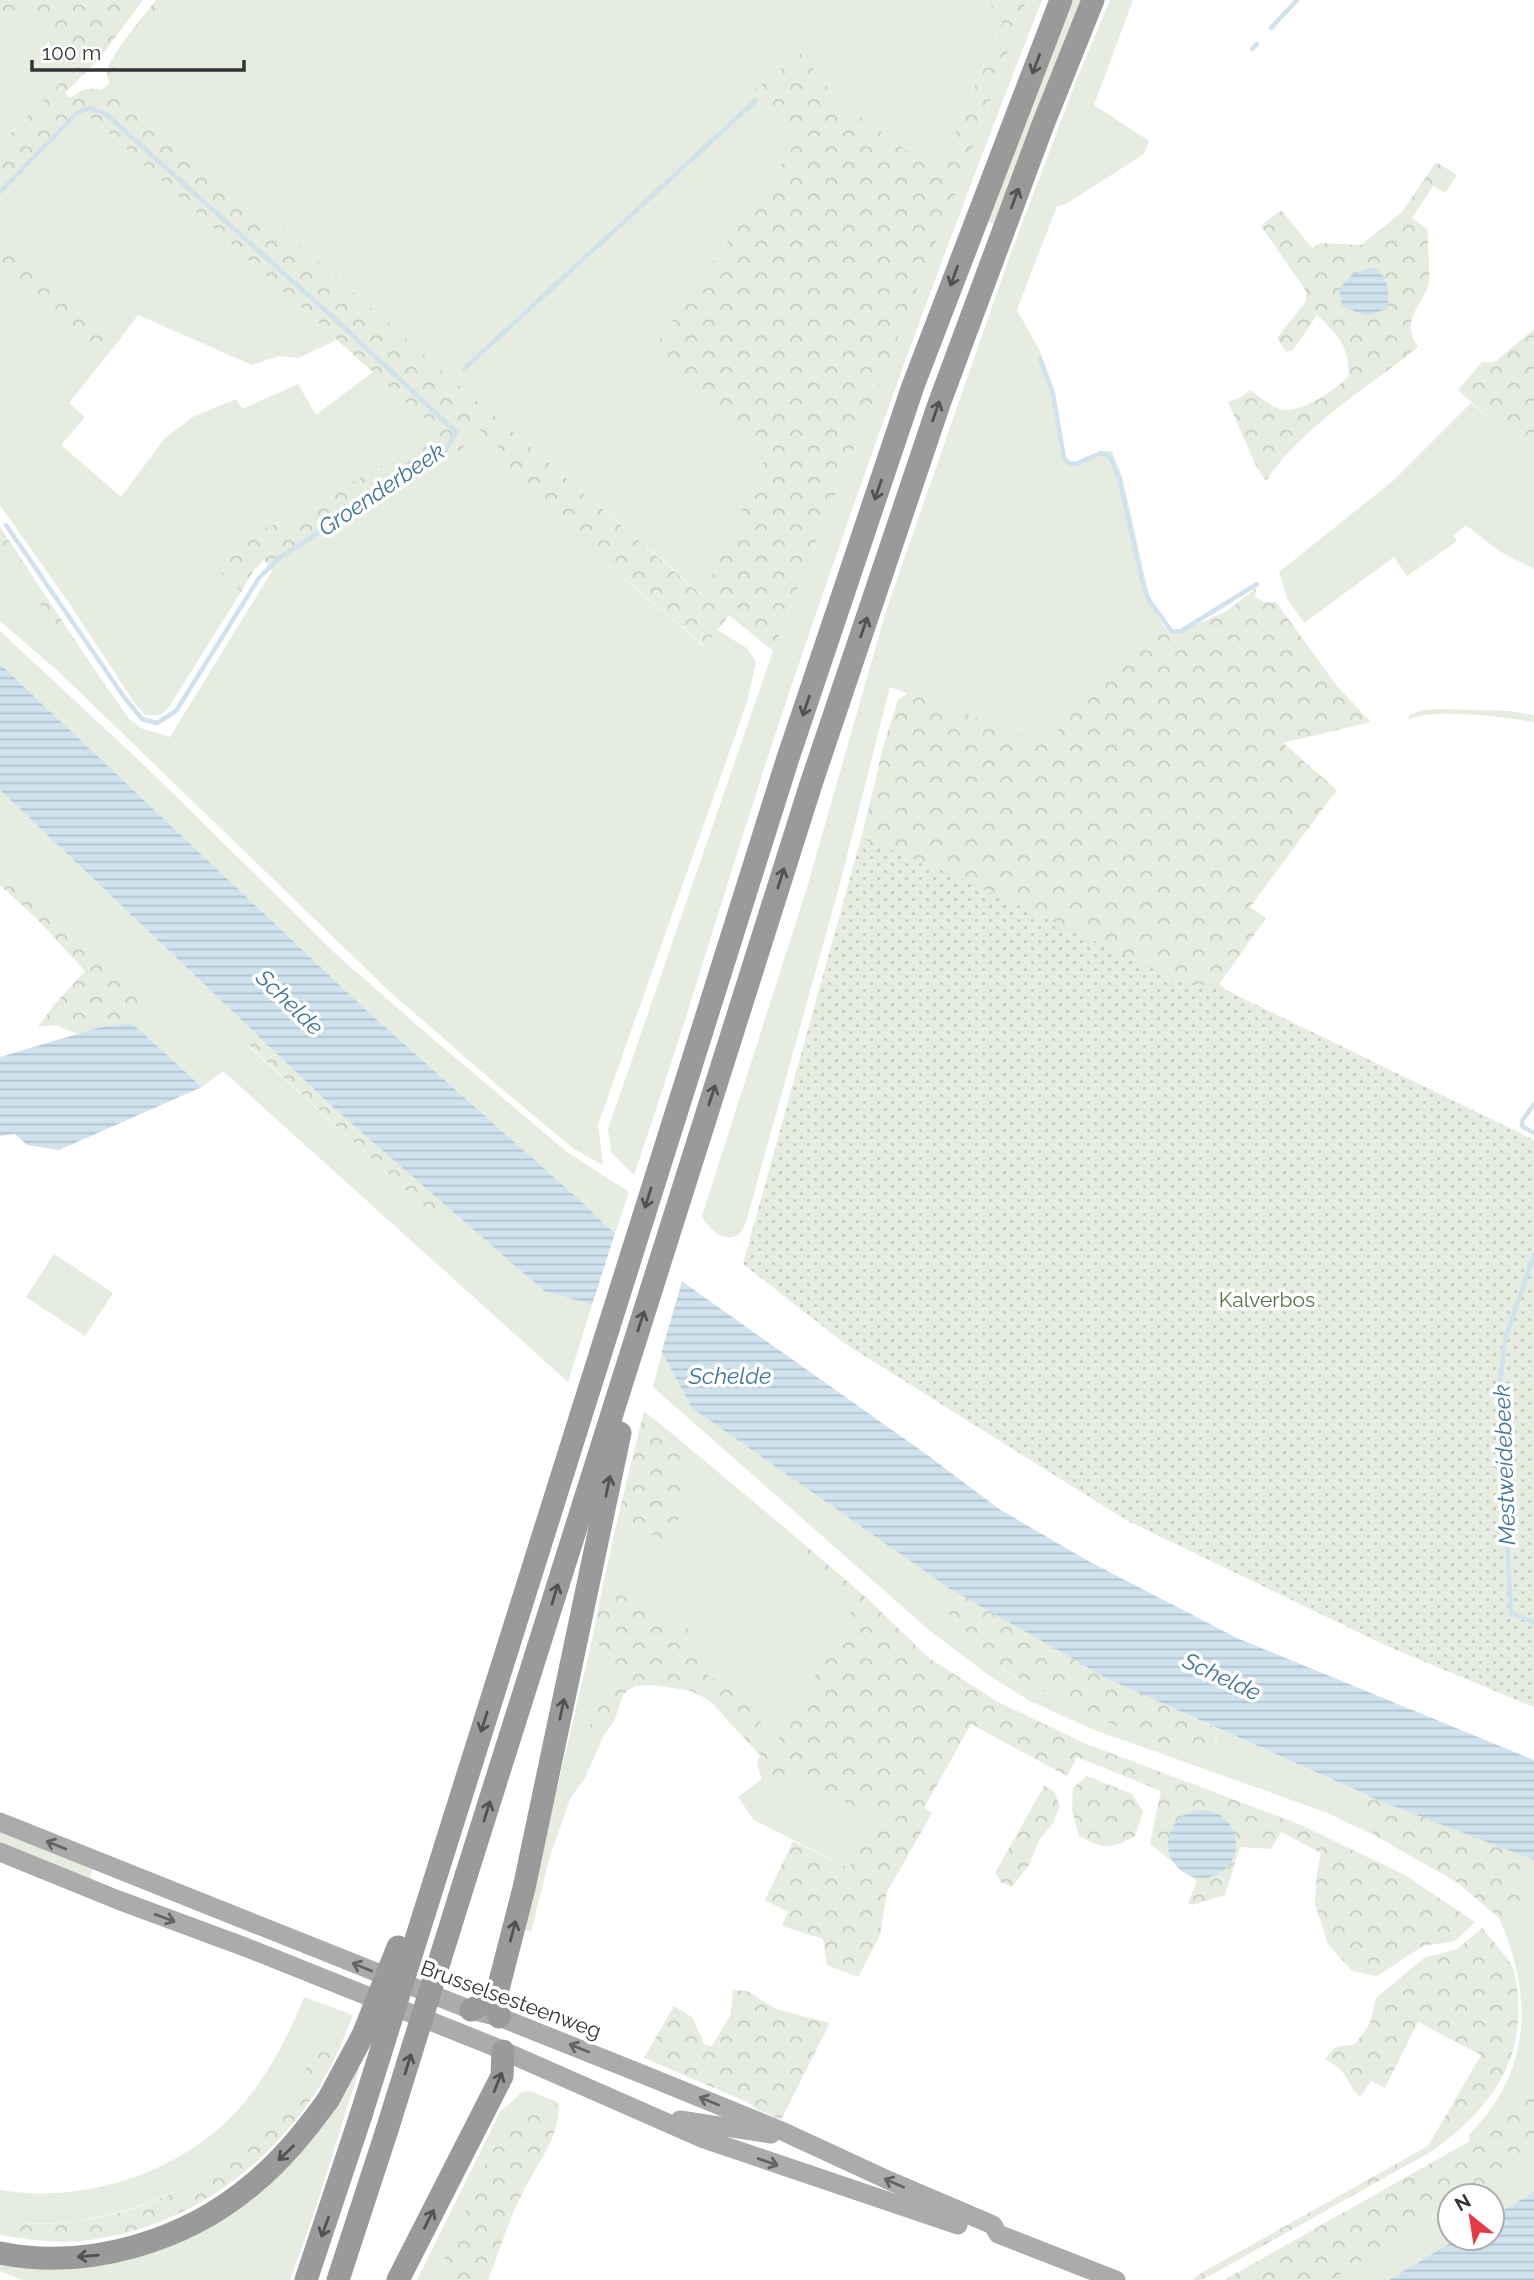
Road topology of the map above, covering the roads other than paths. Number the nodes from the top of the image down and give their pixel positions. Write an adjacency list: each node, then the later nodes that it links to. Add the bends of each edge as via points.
1 (1061, 0): 6 (highway, one-way to 6, via 913,386 787,761 430,1892)
2 (1093, 0): 3 (highway, one-way to 2, via 625,1401 620,1386 811,784 939,404)
3 (617, 1418): 8 (highway, one-way to 3); 18 (highway, one-way to 3, bridge)
4 (0, 1822): 9 (main road, Brusselsesteenweg, one-way to 4)
5 (0, 1852): 7 (main road, Brusselsesteenweg, one-way to 7)
6 (417, 1912): 16 (highway, one-way to 16, bridge, via 363,2035 328,2100 293,2147 253,2185 199,2221 147,2242 98,2255 55,2258); 17 (highway, one-way to 17, bridge, via 361,2115)
7 (257, 1952): 9 (main road, via 278,1952 452,2020); 10 (main road, Brusselsesteenweg)
8 (497, 2007): 9 (highway); 10 (main road); 12 (main road, Brusselsesteenweg, one-way to 8)
9 (471, 2010)
10 (503, 2051): 11 (main road, Brusselsesteenweg); 19 (highway, one-way to 10, via 502,2076)
11 (600, 2092): 12 (main road, via 686,2122); 13 (main road, Brusselsesteenweg)
12 (784, 2132): 14 (main road, Brusselsesteenweg)
13 (704, 2139): 14 (main road, via 722,2137 797,2147); 15 (main road, Brusselsesteenweg, one-way to 15, via 989,2237)
14 (839, 2158): 15 (main road, Brusselsesteenweg, one-way to 14, via 993,2225)
15 (998, 2234): 20 (main road, Brusselsesteenweg)
16 (0, 2253)
17 (306, 2280)
18 (338, 2280)
19 (398, 2280)
20 (1116, 2280)

